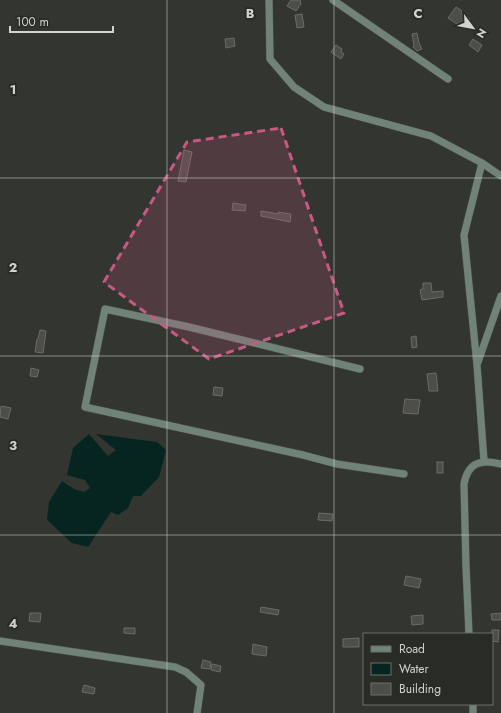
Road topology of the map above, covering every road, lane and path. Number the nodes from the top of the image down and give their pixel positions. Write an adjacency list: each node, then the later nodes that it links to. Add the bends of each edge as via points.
1 (269, 0): 4 (street, via 270,59 294,87 324,107 431,136)
2 (334, 0): 3 (street)
3 (448, 79)
4 (482, 163): 5 (street); 7 (street, via 464,235)
5 (501, 176)
6 (501, 296): 7 (street)
7 (477, 365): 9 (street)
8 (360, 369): 11 (street, via 105,309 85,407 337,464)
9 (484, 461): 10 (street); 12 (street, via 468,471 464,484)
10 (501, 464)
11 (404, 474)
12 (469, 633)
13 (0, 641): 14 (street, via 175,667 186,672 201,685)
14 (197, 713)

